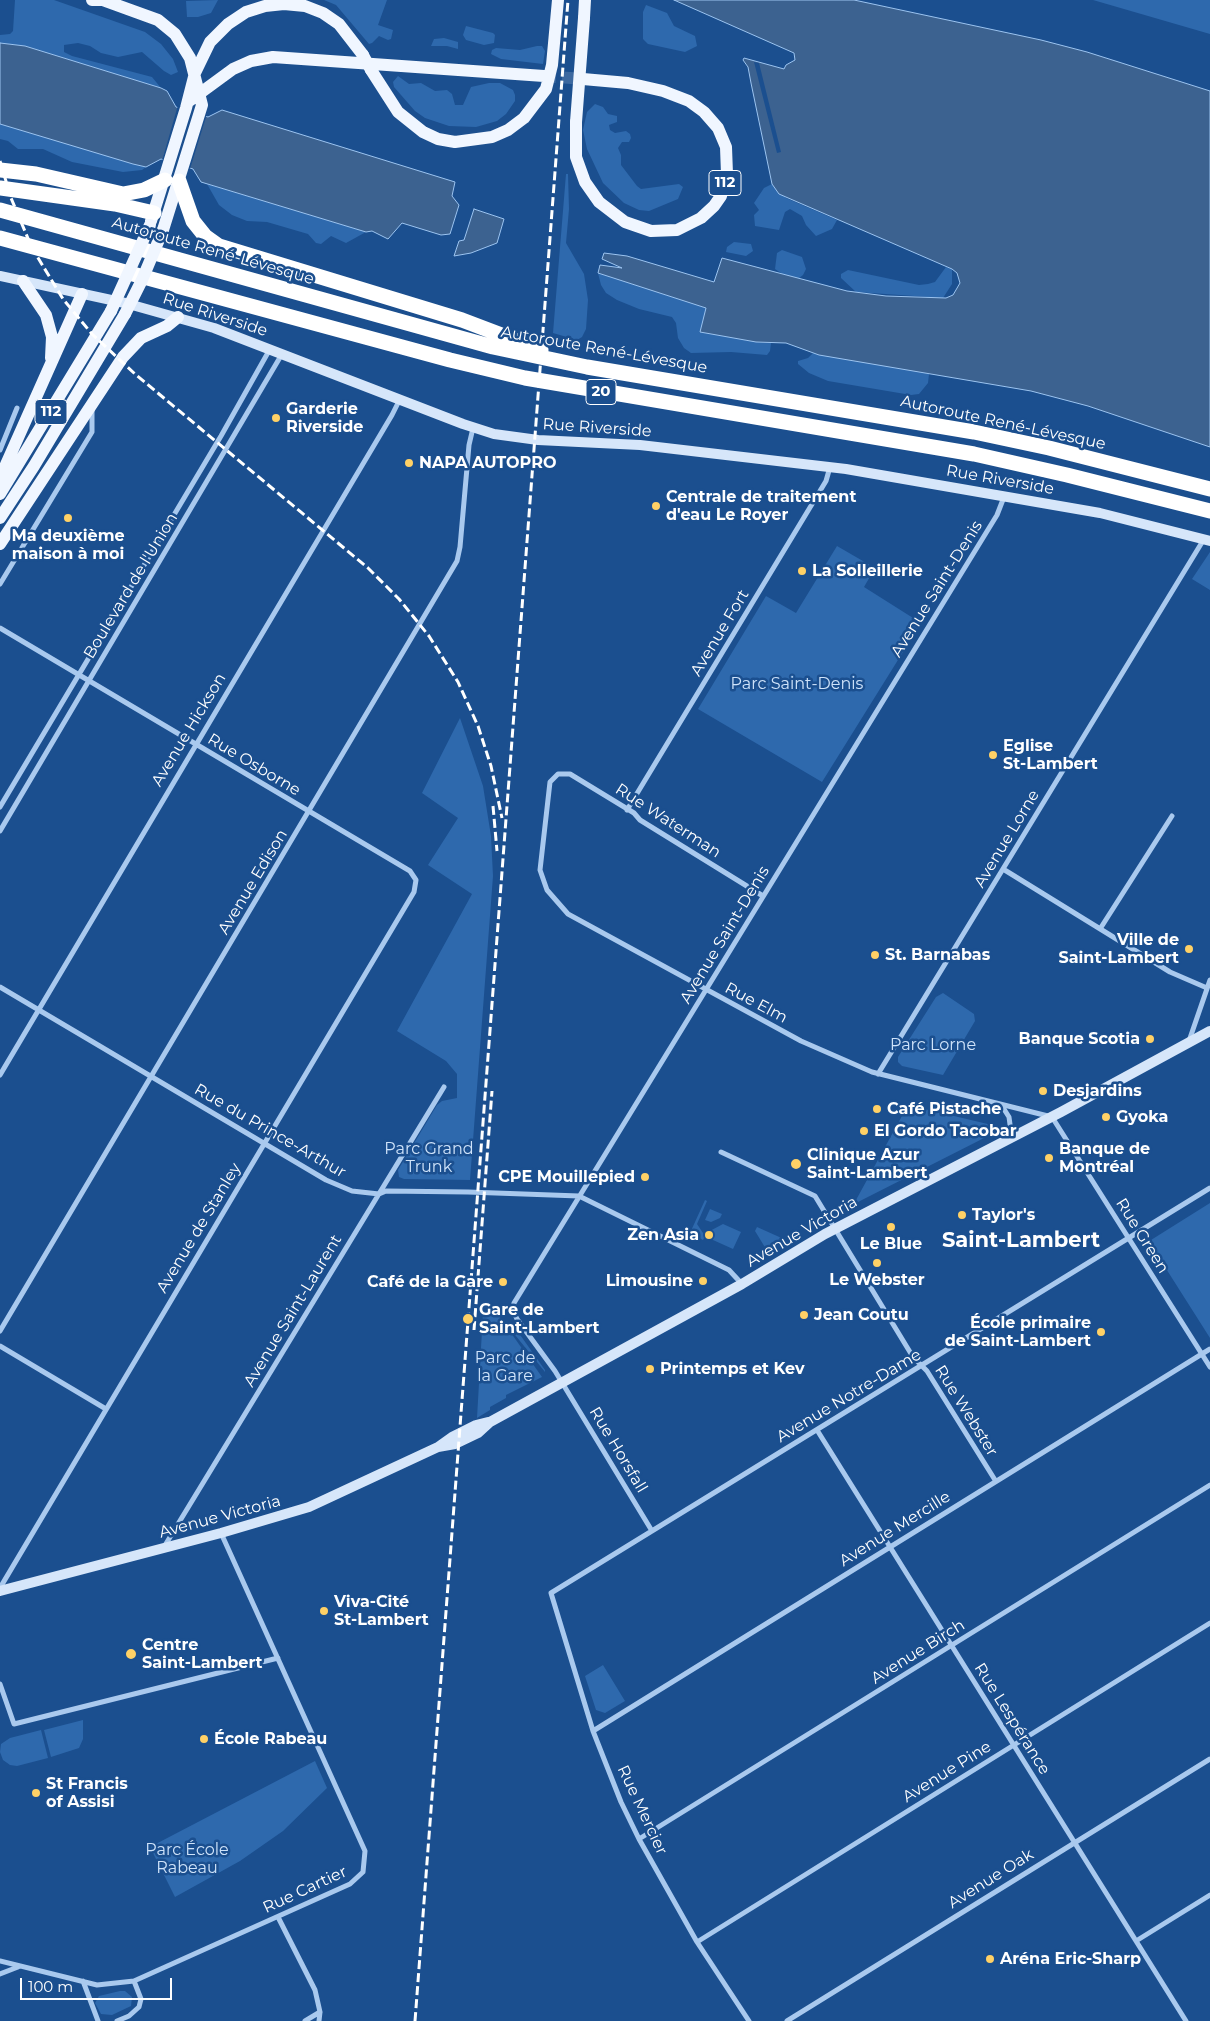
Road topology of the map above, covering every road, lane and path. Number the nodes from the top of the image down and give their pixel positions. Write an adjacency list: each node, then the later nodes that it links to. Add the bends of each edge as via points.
1 (92, 0): 2 (main road)
2 (103, 0): 5 (main road, via 147,14 163,23 184,46)
3 (558, 0): 5 (main road, 112, bridge, via 552,70 546,89 524,118 492,138 455,142 423,132 398,112 344,29 322,13 298,5 271,4 246,12 222,28 207,46)
4 (585, 0): 7 (main road, 112, bridge, via 576,122 576,157 585,182 599,202 625,222 651,232 677,230 702,218 721,196 727,174 726,147 718,128 704,112 663,90)
5 (194, 73): 8 (main road); 9 (main road, 112)
6 (544, 76): 8 (main road, via 273,56 246,62 215,82)
7 (583, 79)
8 (200, 103): 9 (main road); 11 (main road, 112)
9 (187, 105): 11 (main road, 112, via 170,164)
10 (0, 170): 11 (highway, via 36,174 123,194 139,192)
11 (175, 176): 14 (main road, 112); 23 (highway, via 193,221 219,246 462,320); 29 (main road, 112, bridge, via 163,230 142,280)
12 (0, 188): 14 (highway, via 126,206)
13 (0, 210): 23 (highway, Autoroute René-Lévesque / 20, via 435,333)
14 (152, 219): 33 (main road, 112, bridge, via 111,310)
15 (0, 238): 35 (highway, 20, via 516,376 974,454)
16 (0, 276): 17 (street, Rue Riverside)
17 (23, 281): 18 (street, Rue Riverside); 22 (main road, via 44,310 50,326)
18 (82, 294): 19 (street, Rue Riverside); 22 (main road)
19 (178, 317): 20 (street, Rue Riverside); 25 (main road, via 131,347)
20 (270, 349): 21 (street, Rue Riverside); 41 (street, Boulevard de l'Union)
21 (282, 353): 24 (street, Rue Riverside); 42 (street, Boulevard de l'Union)
22 (50, 366): 31 (main road)
23 (587, 367): 32 (highway, Autoroute René-Lévesque / 20, via 942,426 1049,448)
24 (400, 398): 27 (street, Rue Riverside); 43 (street, Avenue Hickson)
25 (91, 405): 38 (main road); 39 (street, via 92,432)
26 (17, 408): 28 (street)
27 (473, 428): 30 (street, Rue Riverside, via 526,439 640,445); 47 (street, Avenue Edison, via 457,561)
28 (0, 450)
29 (34, 466): 36 (main road, 112); 38 (main road)
30 (830, 467): 34 (street, Rue Riverside); 46 (street, Avenue Fort, via 826,481)
31 (0, 478)
32 (1210, 488)
33 (0, 494)
34 (1004, 496): 37 (street, Rue Riverside, via 1110,515); 52 (street, Avenue Saint-Denis, via 998,514)
35 (1210, 511)
36 (0, 518)
37 (1207, 540): 50 (street, Avenue Lorne)
38 (1, 542)
39 (0, 584)
40 (0, 628): 41 (street, Rue Osborne)
41 (79, 676): 42 (street, Rue Osborne); 45 (street, Boulevard de l'Union)
42 (88, 681): 43 (street, Rue Osborne); 49 (street, Boulevard de l'Union)
43 (196, 744): 47 (street, Rue Osborne); 58 (street, Avenue Hickson)
44 (558, 774): 46 (street, Rue Waterman, via 570,774); 57 (street, Rue Elm, via 550,782 542,841 540,870 547,890 568,914)
45 (0, 807)
46 (627, 810): 52 (street, Rue Waterman)
47 (309, 812): 51 (street, Rue Osborne, via 410,871); 63 (street, Avenue Edison)
48 (1172, 816): 53 (street)
49 (0, 831)
50 (1003, 869): 53 (street); 61 (street, Avenue Lorne)
51 (416, 880): 68 (street, Avenue de Stanley, via 414,892)
52 (763, 896): 57 (street, Avenue Saint-Denis)
53 (1100, 929): 56 (street, via 1172,974)
54 (1210, 980): 56 (street)
55 (0, 987): 58 (street, Rue du Prince-Arthur)
56 (1207, 988): 60 (street)
57 (706, 990): 61 (street, Rue Elm, via 801,1041); 72 (street, Avenue Saint-Denis)
58 (38, 1010): 62 (street, Avenue Hickson); 63 (street, Rue du Prince-Arthur)
59 (1210, 1031): 60 (street, Avenue Victoria)
60 (1189, 1044): 66 (street, Avenue Victoria)
61 (878, 1074): 65 (street, Rue Elm)
62 (0, 1075)
63 (151, 1076): 68 (street, Rue du Prince-Arthur); 76 (street, Avenue Edison)
64 (444, 1087): 71 (street, Avenue Saint-Laurent)
65 (1002, 1106): 66 (street, Rue Elm); 67 (street, via 1010,1124)
66 (1052, 1117): 67 (street, Avenue Victoria); 74 (street, Rue Green)
67 (1007, 1140): 73 (street, Avenue Victoria)
68 (264, 1144): 71 (street, Rue du Prince-Arthur, via 326,1180 352,1191); 83 (street, Avenue de Stanley)
69 (721, 1152): 73 (street, Rue Webster, via 815,1196)
70 (1210, 1188): 74 (street, Avenue Notre-Dame)
71 (379, 1194): 72 (street, Rue du Prince-Arthur, via 386,1191); 89 (street, Avenue Saint-Laurent)
72 (579, 1196): 75 (street, Rue du Prince-Arthur, via 729,1270); 82 (street, Avenue Saint-Denis, via 513,1307 517,1319)
73 (836, 1228): 75 (street, Avenue Victoria); 80 (street, Rue Webster, via 913,1357)
74 (1128, 1238): 79 (street, Rue Green); 80 (street, Avenue Notre-Dame)
75 (742, 1284): 82 (street, Avenue Victoria)
76 (0, 1331)
77 (0, 1346): 83 (street)
78 (1210, 1349): 79 (street, Avenue Mercille)
79 (1202, 1354): 81 (street, Rue Green); 85 (street, Avenue Mercille)
80 (923, 1366): 84 (street, Avenue Notre-Dame); 85 (street, Rue Webster)
81 (1210, 1367)
82 (562, 1383): 87 (street, Rue Horsfall); 88 (street, Avenue Victoria, via 490,1422 476,1425 438,1447 309,1507)
83 (106, 1409): 91 (street, Avenue de Stanley)
84 (817, 1430): 87 (street, Avenue Notre-Dame); 90 (street, Rue Lespérance)
85 (995, 1480): 90 (street, Avenue Mercille)
86 (1210, 1485): 94 (street, Avenue Birch)
87 (652, 1531): 92 (street, Avenue Notre-Dame)
88 (221, 1533): 89 (street, Avenue Victoria); 95 (street, Rue Cartier)
89 (164, 1548): 91 (street, Avenue Victoria)
90 (890, 1548): 94 (street, Rue Lespérance); 97 (street, Avenue Mercille)
91 (0, 1589)
92 (551, 1593): 97 (street, Rue Mercier)
93 (1210, 1623): 98 (street, Avenue Pine)
94 (952, 1646): 98 (street, Rue Lespérance); 100 (street, Avenue Birch)
95 (278, 1658): 96 (street, via 14,1724); 103 (street, Rue Cartier, via 366,1858 363,1872 350,1884)
96 (0, 1684)
97 (593, 1731): 100 (street, Rue Mercier)
98 (1013, 1745): 101 (street, Rue Lespérance); 105 (street, Avenue Pine)
99 (1210, 1758): 101 (street, Avenue Oak)
100 (638, 1839): 105 (street, Rue Mercier)
101 (1074, 1842): 104 (street, Rue Lespérance); 117 (street, Avenue Oak)
102 (1210, 1895): 104 (street)
103 (278, 1916): 110 (street, Rue Cartier); 111 (street, via 315,1990)
104 (1136, 1941): 118 (street, Rue Lespérance)
105 (697, 1942): 116 (street, Rue Mercier)
106 (0, 1961): 107 (street, Rue Cartier)
107 (19, 1967): 108 (street); 109 (street, Rue Cartier)
108 (0, 1974)
109 (83, 1981): 110 (street, Rue Cartier, via 97,1985); 112 (street)
110 (134, 1981): 113 (street, via 141,1999 139,2008)
111 (320, 2012): 114 (street); 115 (street)
112 (98, 2021)
113 (117, 2021)
114 (305, 2021)
115 (319, 2021)
116 (748, 2021)
117 (787, 2021)
118 (1186, 2021)

